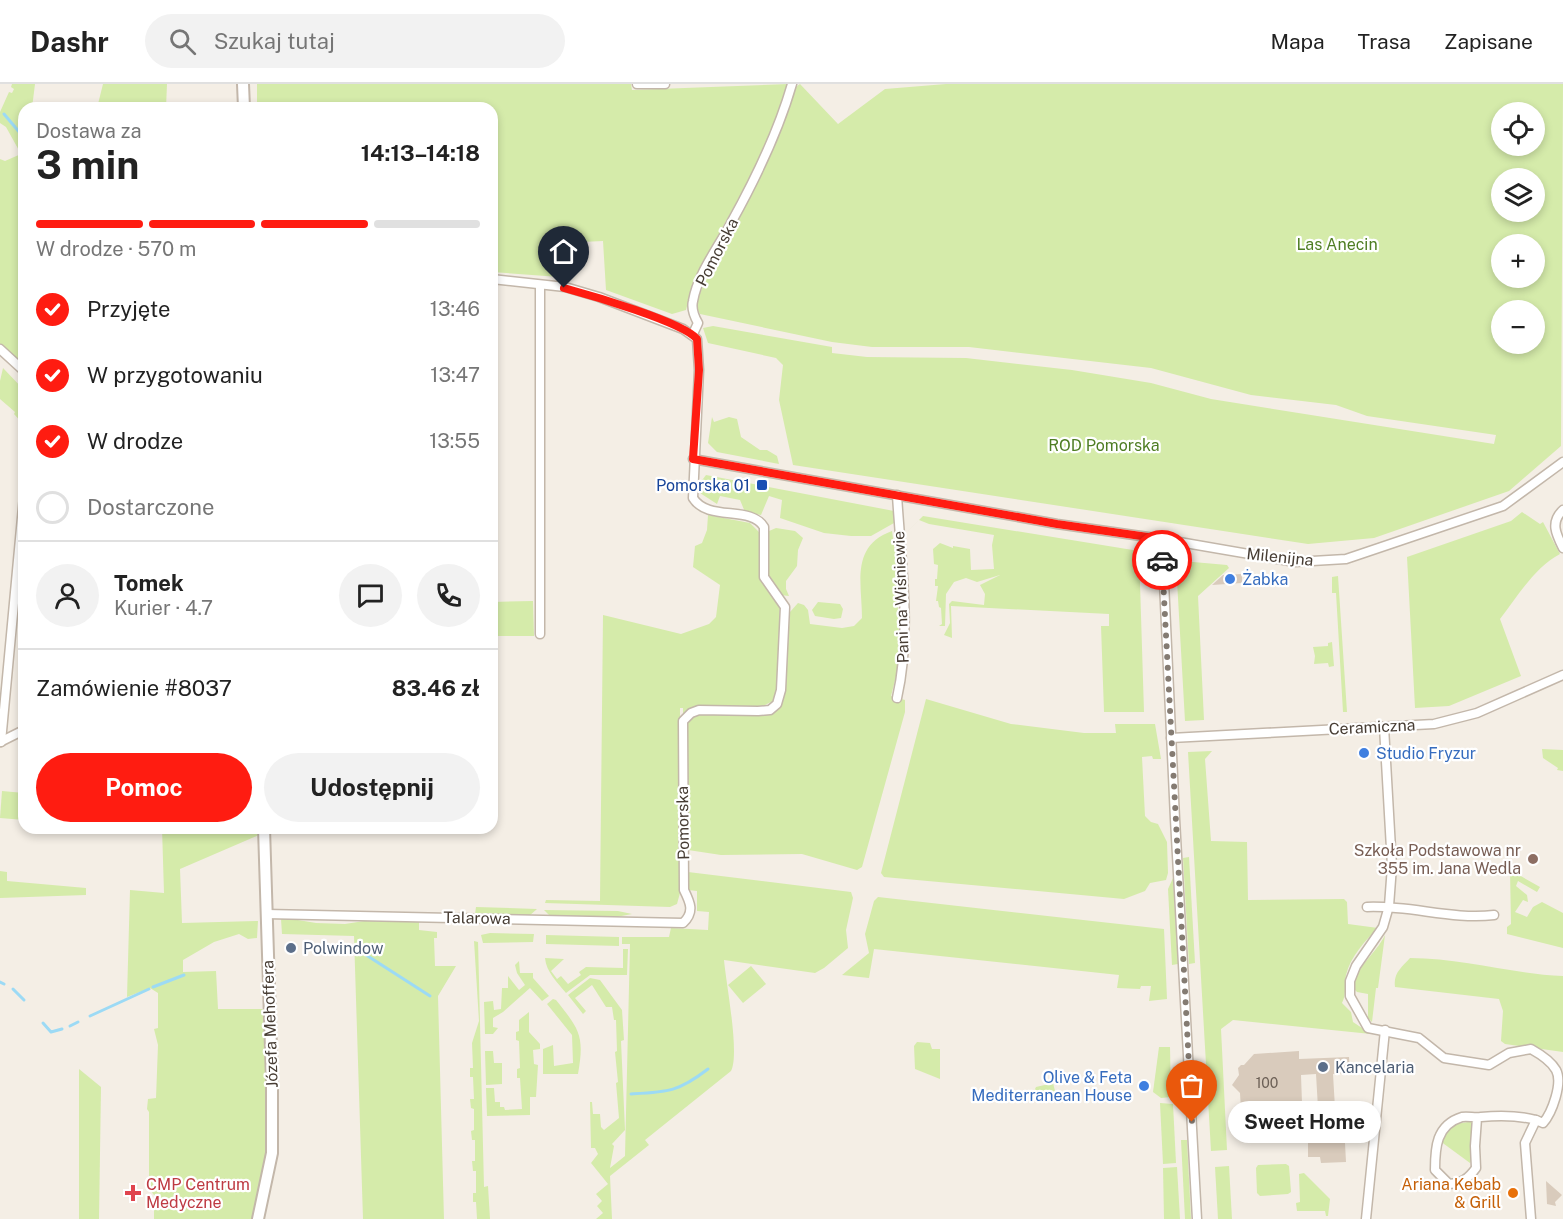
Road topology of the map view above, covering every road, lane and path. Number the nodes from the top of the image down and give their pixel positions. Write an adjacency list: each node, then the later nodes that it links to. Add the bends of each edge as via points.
1 (243, 84): 5 (street)
2 (665, 84): 4 (street)
3 (792, 84): 8 (street, Pomorska, via 759,170 703,273 693,301 698,323)
4 (637, 85)
5 (244, 102)
6 (498, 280): 7 (street)
7 (540, 285): 8 (street, via 599,297); 18 (street)
8 (693, 334): 11 (street, Pomorska, via 699,344)
9 (0, 349): 10 (street)
10 (18, 366)
11 (693, 459): 13 (street, Milenijna); 30 (street, Pomorska, via 693,498 706,509 761,522 765,533 764,577 785,607 777,704 770,710 758,711 696,710 683,721 684,890 691,900)
12 (1563, 462): 15 (street, Milenijna, via 1503,506 1346,560 1296,562)
13 (897, 495): 15 (street, Milenijna); 20 (street, Pani na Wiśniewie, via 905,643)
14 (1563, 510): 16 (street, via 1555,525)
15 (1162, 539): 23 (street)
16 (1563, 548)
17 (18, 560): 24 (street)
18 (540, 634)
19 (1563, 675): 21 (street, Ceramiczna, via 1465,717 1434,724)
20 (897, 698)
21 (1384, 727): 23 (street, Ceramiczna); 26 (street, via 1392,866)
22 (18, 733): 24 (street)
23 (1171, 738): 35 (street)
24 (1, 742)
25 (264, 834): 28 (street, Józefa Mehoffera)
26 (1389, 906): 27 (street); 29 (street); 31 (street, via 1384,924 1350,981 1350,996 1368,1028)
27 (1367, 907)
28 (267, 914): 30 (street, Talarowa, via 677,924); 34 (street, Józefa Mehoffera, via 272,1154)
29 (1494, 915)
30 (686, 921)
31 (1385, 1030): 33 (street, via 1419,1038 1444,1058 1463,1062 1489,1065 1501,1057 1531,1049 1554,1067 1558,1078 1548,1117 1543,1123); 36 (street)
32 (1477, 1118): 32 (street, via 1476,1170 1468,1179 1449,1184 1435,1170 1435,1145 1449,1124 1463,1117); 33 (street, via 1516,1114)
33 (1536, 1120): 37 (street, via 1525,1143)
34 (258, 1219)
35 (1197, 1219)
36 (1366, 1219)
37 (1531, 1219)

